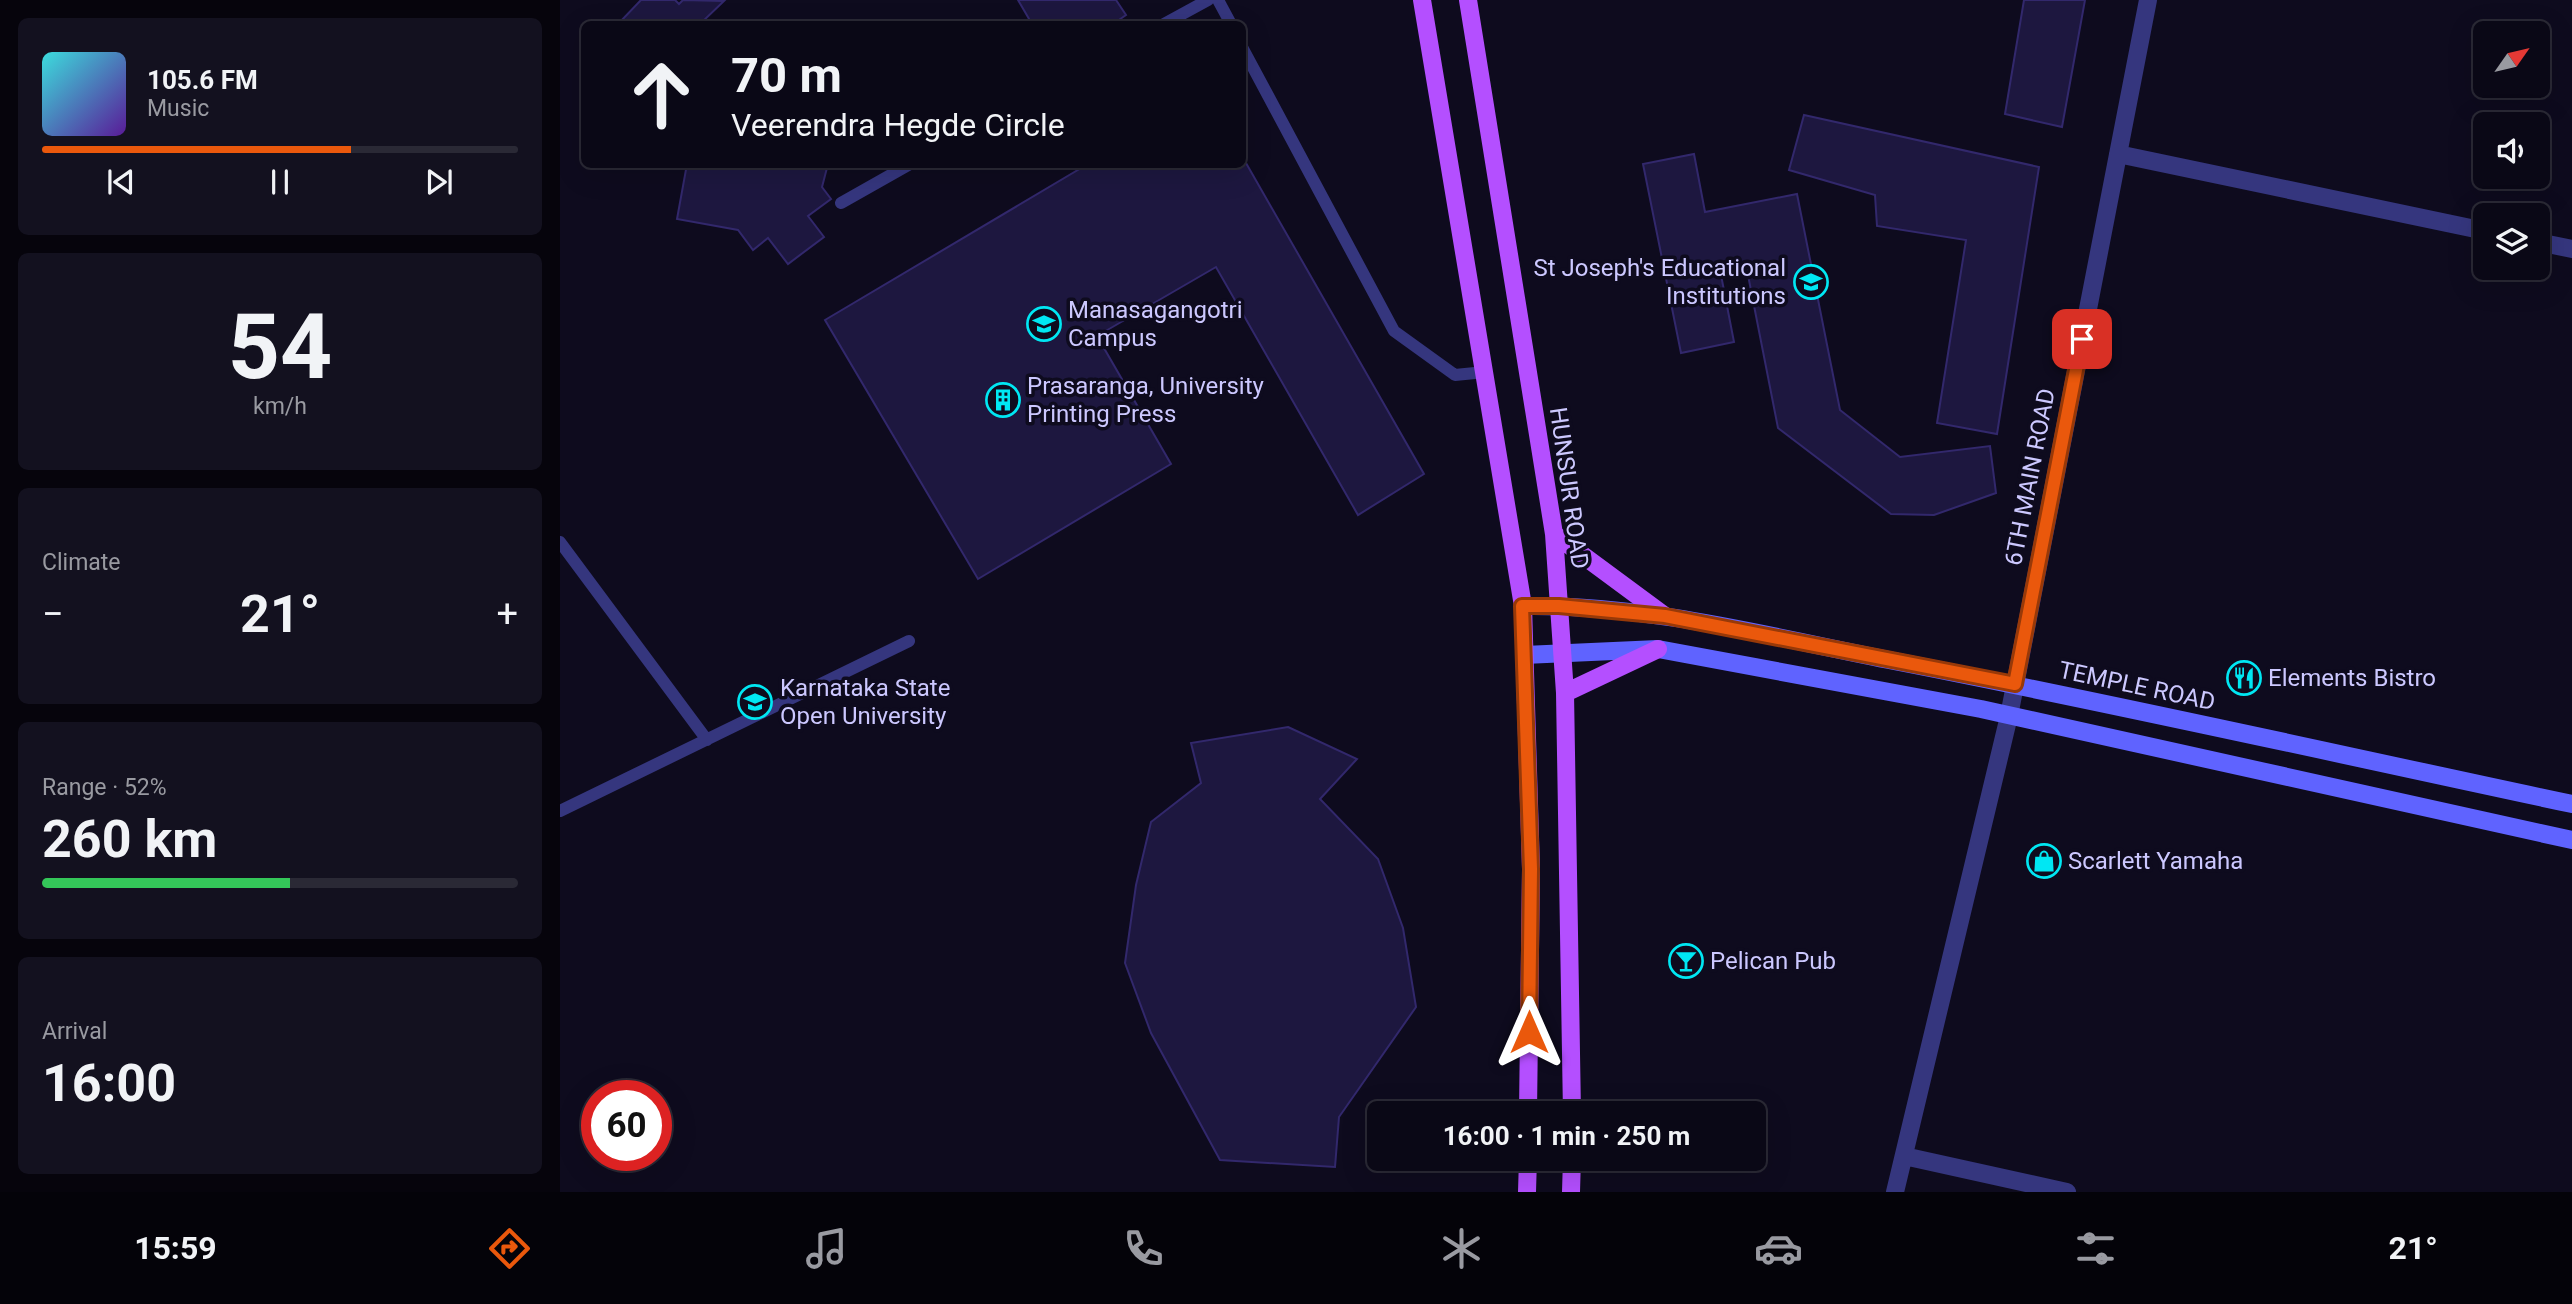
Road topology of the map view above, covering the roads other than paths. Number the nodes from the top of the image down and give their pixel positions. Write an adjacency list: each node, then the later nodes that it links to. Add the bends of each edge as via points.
1 (1208, 0): 6 (lane)
2 (1218, 0): 7 (lane)
3 (1422, 0): 15 (main road)
4 (1468, 0): 16 (main road, HUNSUR ROAD)
5 (2148, 0): 9 (street, 6TH MAIN ROAD)
6 (1170, 21)
7 (1229, 21)
8 (1246, 54): 15 (lane, via 1394,331 1455,375)
9 (2119, 153): 12 (street); 25 (street, 6TH MAIN ROAD)
10 (903, 168): 11 (lane)
11 (841, 203)
12 (2473, 228)
13 (2550, 244): 14 (street)
14 (2572, 249)
15 (1485, 372): 18 (main road)
16 (1553, 534): 19 (main road, HUNSUR ROAD); 20 (main road)
17 (560, 542): 28 (lane)
18 (1522, 606): 19 (street, TEMPLE ROAD); 24 (main road)
19 (1559, 606): 20 (street, TEMPLE ROAD); 23 (main road, HUNSUR ROAD)
20 (1665, 616): 25 (street, TEMPLE ROAD)
21 (909, 641): 28 (lane)
22 (1658, 649): 23 (street); 26 (main road); 27 (street)
23 (1563, 654): 24 (street); 26 (main road, HUNSUR ROAD)
24 (1524, 655): 32 (main road, via 1531,869)
25 (2015, 684): 27 (street, 6TH MAIN ROAD); 29 (street, TEMPLE ROAD)
26 (1565, 693): 33 (main road, HUNSUR ROAD)
27 (2010, 716): 31 (street); 34 (street, 6TH MAIN ROAD)
28 (707, 740): 30 (lane)
29 (2572, 804)
30 (560, 811)
31 (2572, 840)
32 (1528, 1101)
33 (1572, 1101)
34 (1904, 1156): 39 (street, 6TH MAIN ROAD); 40 (street)
35 (1528, 1171): 37 (main road)
36 (1572, 1171): 38 (main road)
37 (1527, 1192)
38 (1571, 1192)
39 (1895, 1192)
40 (2067, 1192)

